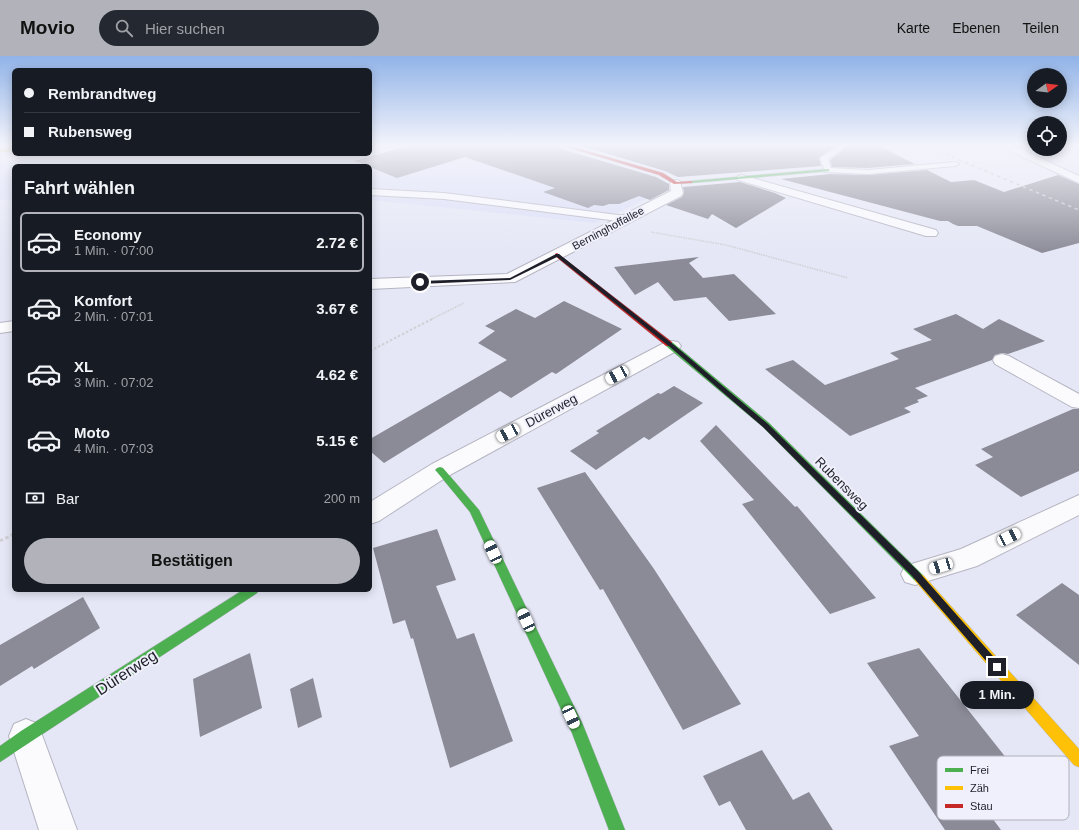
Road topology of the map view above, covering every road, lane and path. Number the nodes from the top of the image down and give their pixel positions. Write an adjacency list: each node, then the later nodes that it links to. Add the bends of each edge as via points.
1 (688, 182): 3 (street)
2 (756, 182): 7 (street)
3 (676, 183): 5 (street, Berninghoffallee, via 677,193)
4 (372, 192): 5 (lane, via 444,196)
5 (626, 219): 6 (street, Berninghoffallee)
6 (611, 227): 8 (street, Berninghoffallee); 9 (path, via 723,245)
7 (931, 233)
8 (557, 255): 10 (street, Berninghoffallee); 14 (street, Rubensweg)
9 (848, 278)
10 (510, 279): 11 (street); 15 (path)
11 (372, 284)
12 (12, 326): 13 (street)
13 (0, 328)
14 (672, 346): 18 (street, Dürerweg); 23 (street, Rubensweg, via 766,425)
15 (372, 350)
16 (1002, 360): 17 (street)
17 (1079, 402)
18 (440, 470): 20 (street, Dürerweg); 28 (street, via 474,510 578,730)
19 (1079, 504): 23 (street, via 968,558)
20 (372, 513)
21 (12, 535): 22 (path)
22 (0, 541)
23 (915, 574): 26 (street, Rubensweg)
24 (250, 592): 25 (street, Dürerweg)
25 (13, 746): 27 (street)
26 (1079, 760)
27 (58, 830)
28 (617, 830)

